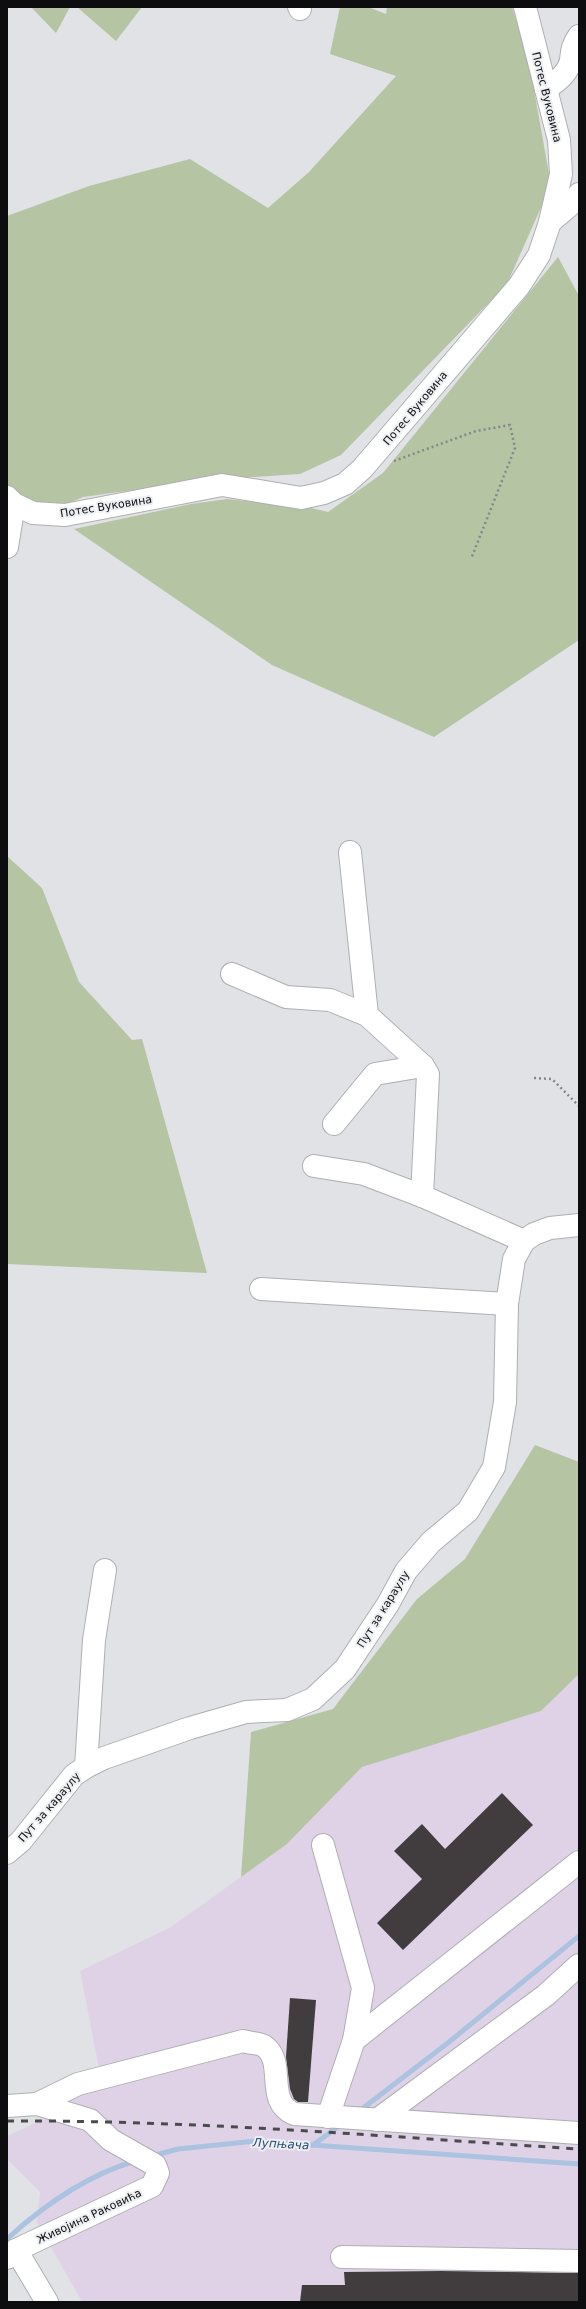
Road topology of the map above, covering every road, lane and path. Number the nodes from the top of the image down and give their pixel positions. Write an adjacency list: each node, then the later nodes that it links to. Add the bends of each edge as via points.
1 (525, 7): 3 (street, Потес Вуковина)
2 (579, 36): 3 (street, via 573,46 566,72)
3 (546, 89): 5 (street, Потес Вуковина, via 559,140 561,174)
4 (579, 194): 5 (street)
5 (550, 222): 7 (street, Потес Вуковина, via 538,255 519,286 362,469 345,484 324,493 301,498 222,485 65,515 33,514)
6 (390, 462): 9 (path, via 476,431 510,426 516,448)
7 (11, 501): 8 (street)
8 (7, 547)
9 (471, 559)
10 (350, 852): 12 (street)
11 (232, 974): 12 (street, via 286,997 330,1000)
12 (367, 1016): 13 (street)
13 (422, 1066): 16 (street, via 375,1074); 18 (street, via 428,1074)
14 (534, 1078): 15 (path, via 552,1080)
15 (579, 1106)
16 (334, 1124)
17 (314, 1166): 18 (street, via 364,1174)
18 (422, 1196): 20 (street)
19 (579, 1225): 20 (street, via 550,1228)
20 (524, 1241): 22 (street, Пут за караулу, via 514,1258)
21 (261, 1290): 22 (street)
22 (507, 1304): 24 (street, Пут за караулу, via 505,1402 494,1467 468,1511 431,1542 406,1571 388,1604 345,1669 313,1699 287,1710 246,1712 104,1758)
23 (105, 1570): 24 (street, via 94,1640)
24 (86, 1767): 26 (street, Пут за караулу, via 74,1775 21,1841)
25 (323, 1846): 29 (street, via 362,1988)
26 (7, 1853)
27 (579, 1862): 29 (street)
28 (579, 1965): 33 (street, via 546,1994)
29 (354, 2040): 32 (street)
30 (37, 2104): 31 (street); 32 (street, via 78,2084 243,2042 263,2045 269,2051 275,2064 281,2104 285,2110 302,2116); 35 (street, Живојина Раковића, via 90,2120 111,2140 156,2165 158,2173 152,2186)
31 (7, 2106)
32 (332, 2117): 33 (street)
33 (370, 2120): 34 (street)
34 (579, 2133)
35 (11, 2254): 38 (street)
36 (342, 2257): 37 (street)
37 (579, 2261)
38 (47, 2302)

